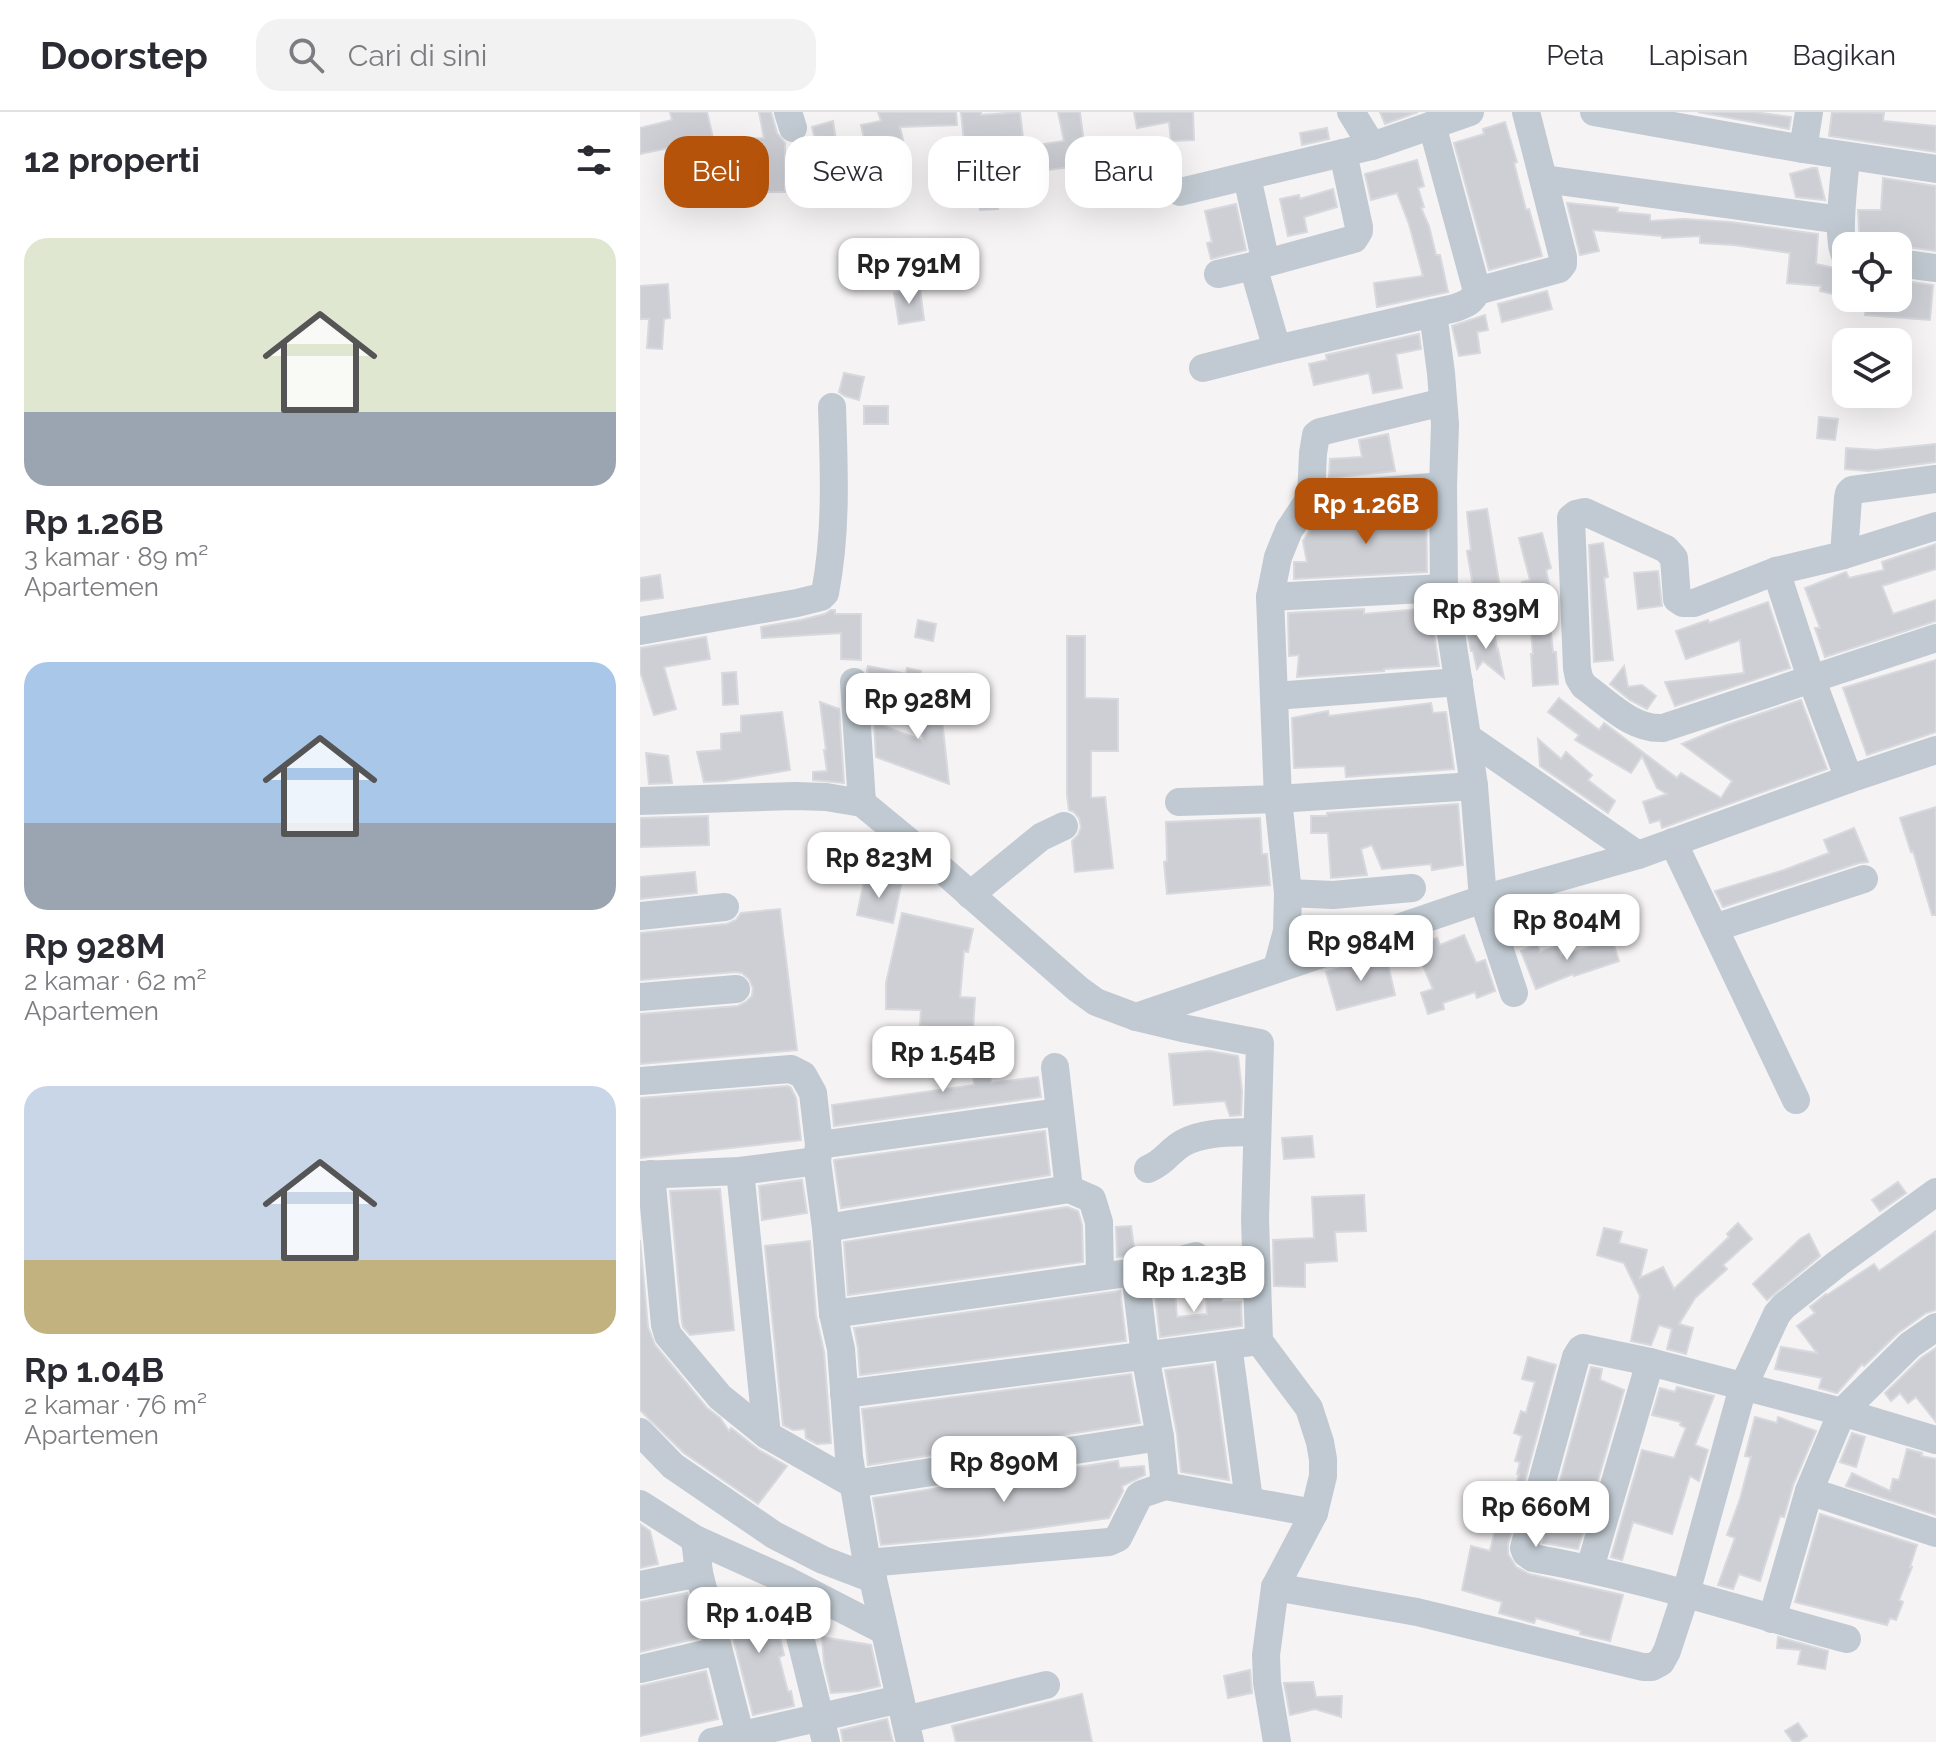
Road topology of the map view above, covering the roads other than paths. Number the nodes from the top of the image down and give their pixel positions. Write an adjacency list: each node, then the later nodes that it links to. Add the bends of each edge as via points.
1 (1351, 112): 7 (street)
2 (1470, 112): 6 (street)
3 (1526, 112): 13 (street)
4 (1594, 112): 8 (street)
5 (1809, 112): 8 (street)
6 (1432, 125): 7 (street); 21 (street)
7 (1372, 146): 9 (street)
8 (1803, 149): 10 (street)
9 (1343, 153): 12 (street); 17 (street, via 1357,235)
10 (1846, 156): 11 (street); 15 (street)
11 (1936, 169)
12 (1247, 177): 14 (street); 17 (street)
13 (1544, 179): 15 (street); 21 (street, via 1563,264)
14 (1182, 192)
15 (1841, 220): 16 (street)
16 (1841, 232)
17 (1260, 265): 20 (street); 23 (street)
18 (1912, 265): 19 (street)
19 (1936, 268)
20 (1218, 274)
21 (1477, 291): 22 (street, via 1468,304)
22 (1433, 313): 23 (street); 25 (street)
23 (1277, 349): 24 (street)
24 (1203, 368)
25 (1443, 402): 28 (street); 29 (street, via 1320,432 1314,441)
26 (832, 407): 35 (street, via 833,535 825,593 797,603)
27 (1936, 479): 31 (street, via 1852,490)
28 (1443, 486): 29 (street); 33 (street)
29 (1311, 497): 34 (street, via 1289,530)
30 (1936, 526): 31 (street)
31 (1844, 555): 32 (street)
32 (1776, 571): 37 (street); 37 (street, via 1683,603 1676,595 1674,558 1666,549 1585,512 1576,514 1571,518 1579,678 1632,721 1653,729)
33 (1444, 588): 34 (street); 39 (street)
34 (1270, 597): 40 (street)
35 (640, 631)
36 (1936, 638): 37 (street)
37 (1811, 678): 43 (street)
38 (854, 682): 48 (street)
39 (1459, 682): 40 (street); 41 (street)
40 (1275, 696): 45 (street)
41 (1467, 737): 44 (street); 51 (street)
42 (1936, 750): 43 (street)
43 (1849, 779): 50 (street)
44 (1474, 786): 45 (street); 56 (street)
45 (1278, 799): 47 (street); 54 (street)
46 (640, 801): 48 (street, via 795,796)
47 (1179, 802)
48 (862, 803): 55 (street)
49 (1064, 826): 55 (street, via 1041,837)
50 (1673, 842): 51 (street); 59 (street)
51 (1638, 855): 56 (street)
52 (1864, 879): 59 (street)
53 (1412, 888): 54 (street)
54 (1288, 893): 60 (street, via 1287,931)
55 (970, 895): 64 (street, via 1078,989)
56 (1483, 899): 60 (street); 62 (street)
57 (725, 907): 58 (street)
58 (640, 916)
59 (1714, 928): 67 (street)
60 (1277, 968): 64 (street)
61 (736, 989): 63 (street)
62 (1514, 993)
63 (640, 997)
64 (1136, 1017): 69 (street, via 1260,1043)
65 (1055, 1067): 68 (street)
66 (640, 1081): 70 (street, via 791,1069 803,1075 813,1093)
67 (1796, 1100)
68 (1059, 1112): 70 (street); 74 (street)
69 (1257, 1132): 71 (street, via 1194,1138); 82 (street)
70 (818, 1153): 72 (street); 76 (street)
71 (1148, 1169)
72 (740, 1171): 73 (street); 90 (street)
73 (645, 1175): 90 (street, via 668,1335 720,1397)
74 (1069, 1189): 76 (street); 79 (street, via 1092,1199 1099,1222)
75 (1936, 1192): 86 (street, via 1784,1306)
76 (826, 1228): 80 (street)
77 (1196, 1256): 78 (street)
78 (1135, 1272): 79 (street); 84 (street)
79 (1100, 1276): 80 (street)
80 (833, 1314): 87 (street)
81 (1936, 1327): 88 (street, via 1910,1345)
82 (1259, 1341): 83 (street); 98 (street, via 1316,1425 1323,1476)
83 (1228, 1345): 84 (street); 96 (street)
84 (1145, 1355): 87 (street); 91 (street)
85 (1650, 1362): 86 (street); 101 (street); 101 (street, via 1583,1348 1576,1357 1524,1548 1533,1558)
86 (1743, 1387): 88 (street); 106 (street)
87 (844, 1394): 93 (street)
88 (1842, 1412): 92 (street); 95 (street)
89 (640, 1432): 103 (street, via 673,1466 774,1535)
90 (767, 1435): 93 (street)
91 (1160, 1437): 93 (street); 94 (street)
92 (1934, 1437)
93 (853, 1484): 103 (street)
94 (1165, 1486): 96 (street); 103 (street, via 1139,1496 1118,1538 1109,1542)
95 (1809, 1491): 99 (street); 108 (street)
96 (1249, 1500): 98 (street)
97 (640, 1504): 100 (street)
98 (1314, 1513): 107 (street)
99 (1936, 1533)
100 (695, 1539): 102 (street); 104 (street)
101 (1590, 1568): 106 (street)
102 (699, 1573): 105 (street); 111 (street)
103 (872, 1578): 109 (street)
104 (786, 1580): 109 (street); 115 (street)
105 (640, 1585)
106 (1686, 1593): 107 (street, via 1667,1651 1652,1667 1417,1612); 108 (street)
107 (1274, 1600): 118 (street, via 1266,1655)
108 (1772, 1619): 110 (street)
109 (882, 1628): 114 (street)
110 (1847, 1639)
111 (718, 1651): 112 (street); 116 (street)
112 (640, 1669)
113 (1046, 1685): 114 (street)
114 (905, 1720): 115 (street)
115 (823, 1729): 116 (street)
116 (741, 1738): 117 (street)
117 (712, 1742)
118 (1277, 1742)

